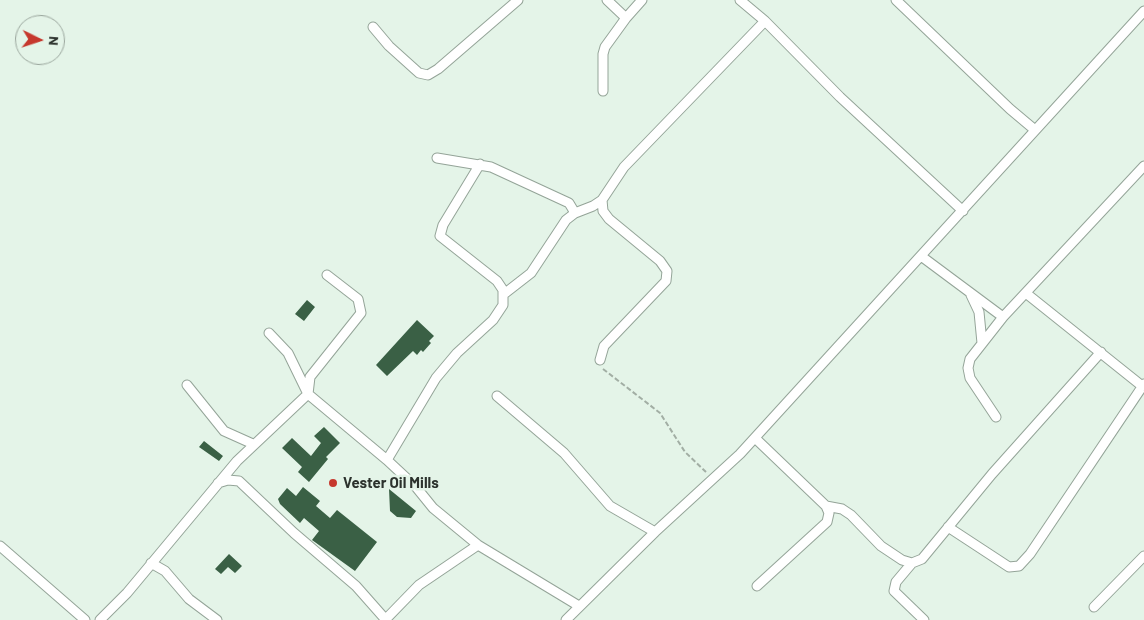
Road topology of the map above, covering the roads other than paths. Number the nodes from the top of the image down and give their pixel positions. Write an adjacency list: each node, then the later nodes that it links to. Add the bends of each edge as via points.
1 (518, 0): 9 (street, via 428,75 420,73 389,46)
2 (607, 0): 7 (street)
3 (642, 0): 7 (street)
4 (740, 0): 8 (street)
5 (896, 0): 11 (street)
6 (1144, 11): 11 (street)
7 (626, 18): 10 (street, via 603,54)
8 (764, 21): 15 (street, via 624,166); 16 (street, via 840,97)
9 (373, 27)
10 (603, 91)
11 (1035, 130): 16 (street)
12 (437, 158): 13 (street)
13 (480, 164): 17 (street, via 491,166 569,203); 20 (street, via 443,225 440,236 487,272 501,286)
14 (1144, 166): 21 (street)
15 (602, 200): 17 (street); 27 (street, via 603,211 609,219 660,261 667,272 666,281 604,346)
16 (963, 210): 18 (street)
17 (575, 213): 20 (street, via 559,228 531,273)
18 (921, 256): 22 (street); 33 (street)
19 (327, 275): 30 (street, via 358,299 361,313 310,377)
20 (504, 294): 35 (street, via 493,320 436,378)
21 (1026, 294): 23 (street); 26 (street)
22 (971, 295): 23 (street); 25 (street, via 979,312)
23 (1003, 317): 25 (street)
24 (268, 333): 30 (street, via 288,353)
25 (982, 343): 32 (street, via 970,359 968,372)
26 (1101, 352): 29 (street); 38 (street)
27 (600, 360)
28 (187, 385): 34 (street, via 224,431)
29 (1143, 385): 38 (street, via 1019,566 1009,567)
30 (308, 394): 34 (street); 35 (street)
31 (496, 396): 39 (street, via 564,453 610,506)
32 (996, 417)
33 (755, 438): 37 (street); 39 (street)
34 (253, 444): 36 (street)
35 (386, 460): 40 (street, via 416,487 433,508)
36 (218, 483): 43 (street); 51 (street, via 228,480 239,482 356,586)
37 (826, 506): 44 (street, via 842,509 881,546); 45 (street, via 829,513 827,522)
38 (948, 527): 44 (street, via 922,559)
39 (655, 532): 46 (street)
40 (478, 545): 46 (street); 51 (street, via 419,585)
41 (0, 546): 48 (street)
42 (1144, 556): 47 (street)
43 (151, 563): 49 (street, via 128,593); 50 (street, via 165,571 189,599)
44 (912, 563): 53 (street, via 896,582 894,591)
45 (757, 586)
46 (579, 606): 52 (street)
47 (1094, 607)
48 (85, 620)
49 (100, 620)
50 (217, 620)
51 (386, 620)
52 (566, 620)
53 (924, 620)

